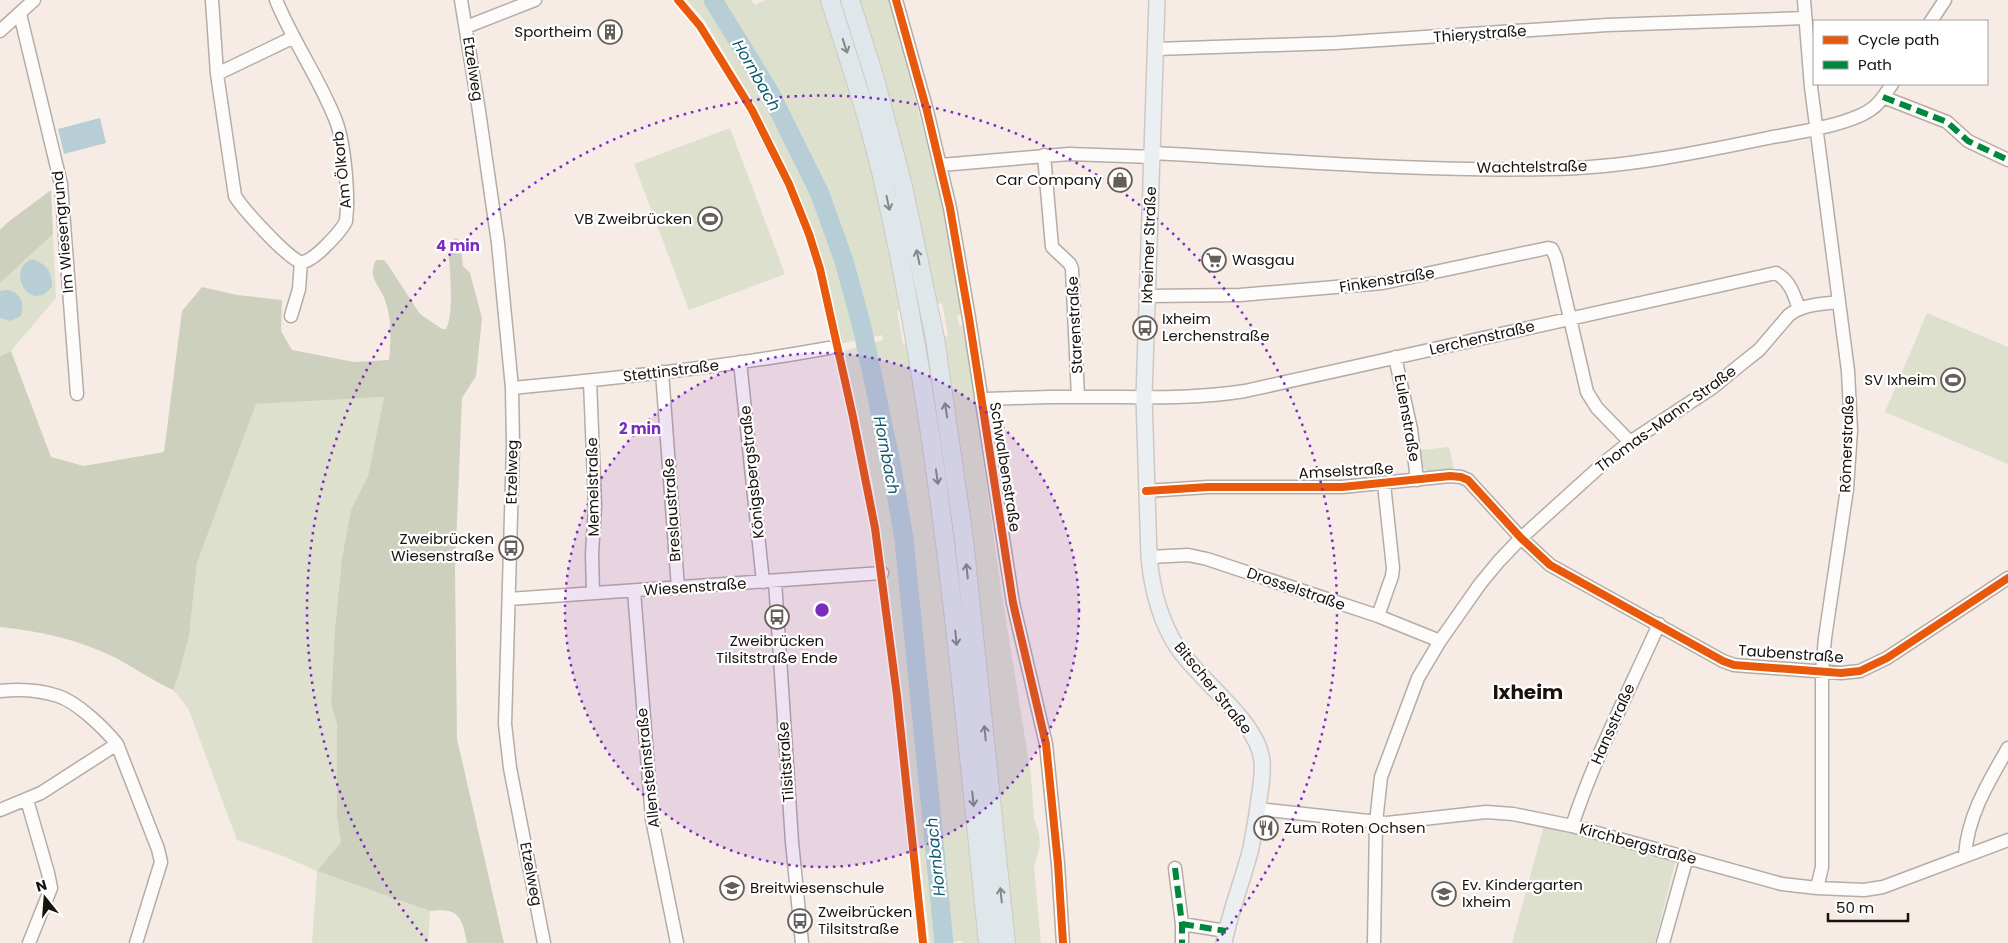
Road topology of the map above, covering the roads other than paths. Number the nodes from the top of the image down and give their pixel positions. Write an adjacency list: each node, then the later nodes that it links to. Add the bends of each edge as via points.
1 (34, 0): 12 (street)
2 (212, 0): 19 (street)
3 (276, 0): 17 (street, Am Ölkorb)
4 (461, 0): 15 (street, Etzelweg)
5 (535, 0): 15 (street)
6 (830, 0): 80 (highway, one-way to 80, via 885,188 916,342 944,536)
7 (850, 0): 81 (highway, one-way to 7, via 964,540 935,338 890,133)
8 (896, 0): 26 (street, Schwalbenstraße)
9 (1157, 0): 18 (main road, Ixheimer Straße)
10 (1804, 0): 13 (street, Römerstraße)
11 (1945, 0): 14 (street)
12 (20, 14): 16 (street); 39 (street, Im Wiesengrund, via 61,184)
13 (1804, 18): 18 (street, Thierystraße, via 1607,25 1335,43); 22 (street, Römerstraße)
14 (1933, 20)
15 (466, 27): 38 (street, Etzelweg, via 498,243)
16 (0, 30)
17 (294, 37): 19 (street); 27 (street, Am Ölkorb, via 337,123 347,212 343,229 313,257)
18 (1156, 50): 24 (main road, Ixheimer Straße)
19 (217, 74): 27 (street, via 236,196 245,210)
20 (1891, 85): 21 (street, Wachtelstraße)
21 (1883, 97): 22 (street, Wachtelstraße, via 1864,114); 25 (street, via 1947,122 1968,141)
22 (1817, 128): 24 (street, Wachtelstraße, via 1675,157 1551,169 1389,166); 29 (street, Römerstraße)
23 (1044, 155): 24 (street, Wachtelstraße); 26 (street, Wachtelstraße); 40 (street, Starenstraße, via 1052,247 1072,269)
24 (1153, 155): 28 (main road, Ixheimer Straße)
25 (2008, 160)
26 (941, 165): 42 (street, Schwalbenstraße)
27 (301, 262): 31 (street, via 299,289)
28 (1147, 296): 32 (street, Finkenstraße, via 1250,294 1383,283 1548,248 1556,258); 41 (main road, Ixheimer Straße)
29 (1839, 302): 30 (street); 59 (street, Römerstraße, via 1848,371 1850,438 1847,489)
30 (1799, 309): 32 (street, Lerchenstraße, via 1789,284 1776,273); 43 (street, Thomas-Mann-Straße, via 1789,315 1759,350 1712,388)
31 (290, 316)
32 (1571, 318): 34 (street, Lerchenstraße); 43 (street, via 1587,392 1597,408)
33 (829, 348): 35 (street, Stettinstraße)
34 (1395, 357): 41 (street, Lerchenstraße, via 1237,393); 44 (street, Eulenstraße, via 1411,429)
35 (740, 362): 36 (street, Stettinstraße); 51 (street, Königsbergstraße)
36 (662, 372): 37 (street, Stettinstraße); 52 (street, Breslaustraße)
37 (590, 381): 38 (street, Stettinstraße); 54 (street, Memelstraße, via 595,506)
38 (512, 388): 55 (street, Etzelweg)
39 (77, 394)
40 (1078, 396): 41 (street); 42 (street)
41 (1144, 397): 46 (main road, Ixheimer Straße)
42 (981, 399): 82 (street, Schwalbenstraße, via 1013,604 1046,744)
43 (1630, 442): 47 (street, Thomas-Mann-Straße)
44 (1417, 480): 45 (street, Amselstraße); 47 (street, Amselstraße, via 1450,476 1468,480)
45 (1384, 484): 46 (street, Amselstraße); 56 (street, via 1393,568)
46 (1146, 491): 48 (main road, Bitscher Straße)
47 (1521, 538): 57 (street, Taubenstraße, via 1550,565); 58 (street, Thomas-Mann-Straße, via 1480,584)
48 (1149, 557): 56 (street, Drosselstraße, via 1188,555 1207,559); 64 (main road, Bitscher Straße, via 1154,594 1169,633 1186,659 1248,727 1260,751 1262,775)
49 (882, 573): 51 (street, Wiesenstraße)
50 (2008, 578): 59 (street, Taubenstraße, via 1876,664 1851,672)
51 (769, 582): 52 (street, Wiesenstraße); 79 (street, Tilsitstraße)
52 (678, 588): 53 (street, Wiesenstraße)
53 (634, 591): 54 (street, Wiesenstraße); 78 (street, Allensteinstraße, via 652,819)
54 (593, 593): 55 (street, Wiesenstraße)
55 (509, 598): 77 (street, Etzelweg, via 505,724 510,768)
56 (1378, 616): 58 (street, Drosselstraße)
57 (1659, 624): 59 (street, Taubenstraße, via 1734,665); 67 (street, Hansstraße, via 1610,729)
58 (1440, 641): 66 (street, Thomas-Mann-Straße, via 1418,678 1385,761)
59 (1822, 672): 72 (street, Römerstraße, via 1822,867)
60 (0, 691): 61 (street, via 49,693 64,698)
61 (118, 744): 63 (street); 76 (street, via 161,862)
62 (2008, 748): 69 (street, via 1975,808 1966,838)
63 (27, 800): 65 (street); 75 (street, via 50,888)
64 (1258, 809): 66 (street, Kirchbergstraße); 74 (main road, Bitscher Straße)
65 (0, 810)
66 (1376, 822): 67 (street, Kirchbergstraße, via 1499,812); 84 (street, Thomas-Mann-Straße)
67 (1572, 826): 70 (street, Kirchbergstraße)
68 (2008, 840): 69 (street, Kirchbergstraße)
69 (1965, 856): 72 (street, Kirchbergstraße, via 1883,887 1864,890)
70 (1687, 857): 72 (street, Kirchbergstraße, via 1782,884); 85 (street)
71 (1174, 868): 73 (street)
72 (1817, 888)
73 (1182, 924): 74 (street); 83 (street)
74 (1225, 937)
75 (29, 943)
76 (136, 943)
77 (544, 943)
78 (678, 943)
79 (802, 943)
80 (988, 943)
81 (1006, 943)
82 (1063, 943)
83 (1182, 943)
84 (1374, 943)
85 (1663, 943)

